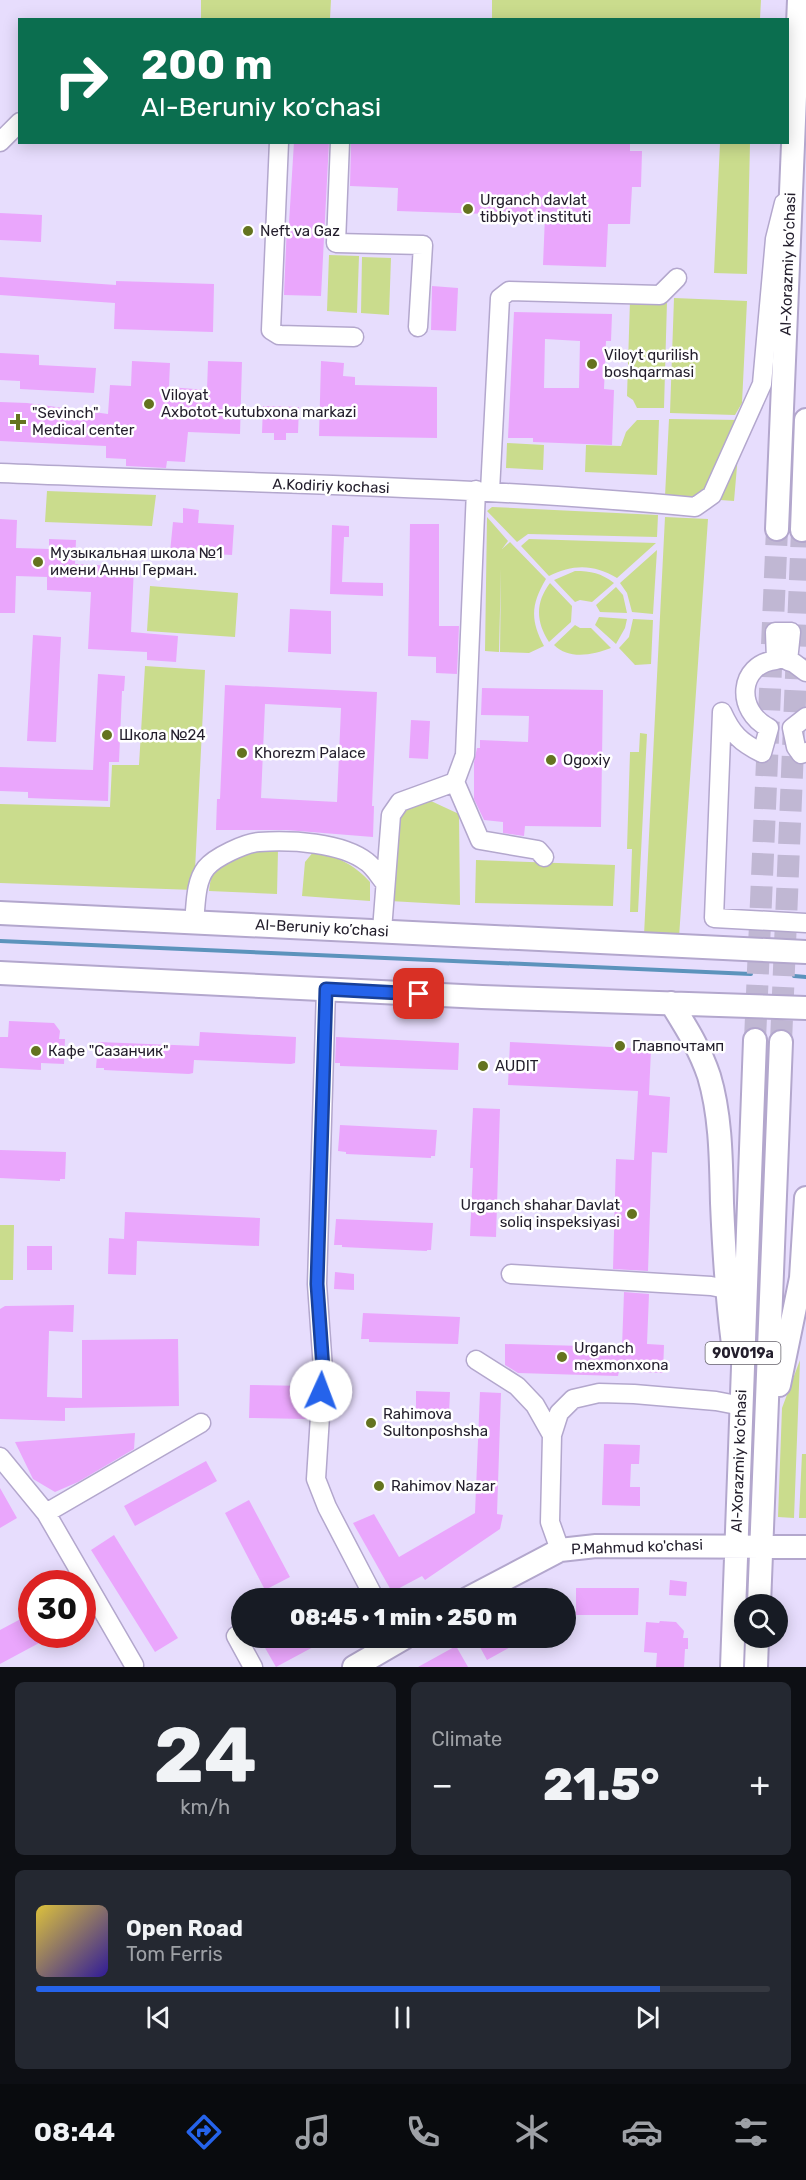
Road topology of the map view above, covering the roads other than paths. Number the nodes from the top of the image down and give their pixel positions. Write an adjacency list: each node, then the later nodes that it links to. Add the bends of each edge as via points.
1 (795, 17): 2 (main road, Al-Xorazmiy ko’chasi)
2 (797, 73): 7 (main road, Al-Xorazmiy ko’chasi)
3 (18, 124): 4 (street)
4 (0, 142)
5 (279, 144): 10 (street, via 271,330 279,335)
6 (340, 144): 9 (street, via 336,243 423,245)
7 (792, 172): 13 (street, A.Kodiriy kochasi, via 775,239 762,384 712,495 695,507); 14 (main road, Al-Xorazmiy ko’chasi)
8 (677, 278): 13 (street, via 660,295 509,291 500,298)
9 (418, 327)
10 (354, 337)
11 (806, 420): 15 (main road)
12 (0, 473): 13 (street, A.Kodiriy kochasi)
13 (483, 491): 19 (street, via 465,755)
14 (777, 529)
15 (802, 530)
16 (806, 672): 24 (street, via 788,661 791,632 775,632 776,660 752,673 745,694 751,715 769,728 762,753 744,744 730,730 722,712 714,918)
17 (806, 717): 18 (street, via 792,728 796,747 801,754)
18 (806, 752)
19 (454, 783): 20 (street, via 480,840 538,850); 21 (street, via 400,802 391,815)
20 (544, 857)
21 (385, 883): 23 (street, via 367,862 336,847 257,842 229,852 207,867 199,882); 25 (street)
22 (0, 913): 23 (main road, Al-Beruniy ko’chasi)
23 (194, 922): 25 (main road, Al-Beruniy ko’chasi)
24 (806, 923)
25 (382, 930): 26 (main road, Al-Beruniy ko’chasi)
26 (806, 952)
27 (0, 973): 28 (main road)
28 (326, 989): 29 (main road); 47 (street, via 317,1284 323,1369 316,1479)
29 (671, 1003): 30 (main road); 35 (main road, via 697,1046 709,1077 717,1116)
30 (806, 1008)
31 (755, 1040): 37 (main road, Al-Xorazmiy ko’chasi / 90V019a)
32 (781, 1042): 40 (main road, Al-Xorazmiy ko’chasi / 90V019a)
33 (806, 1198): 40 (main road, via 801,1278)
34 (511, 1274): 35 (street)
35 (726, 1289): 37 (main road)
36 (476, 1360): 39 (street, via 517,1386 535,1405)
37 (741, 1406): 39 (street, P.Mahmud ko'chasi, via 599,1394 573,1399 559,1413); 43 (main road, Al-Xorazmiy ko’chasi / 90V019a)
38 (201, 1423): 42 (street)
39 (552, 1436): 46 (street, P.Mahmud ko'chasi, via 550,1522)
40 (766, 1448): 45 (main road, Al-Xorazmiy ko’chasi / 90V019a)
41 (0, 1457): 42 (street)
42 (46, 1513): 53 (street)
43 (736, 1546): 45 (main road, P.Mahmud ko'chasi); 46 (main road, P.Mahmud ko'chasi, via 596,1546); 56 (main road, Al-Xorazmiy ko’chasi / 90V019a)
44 (806, 1547): 45 (main road, P.Mahmud ko'chasi)
45 (762, 1548): 49 (main road, Al-Xorazmiy ko’chasi / 90V019a)
46 (560, 1550): 48 (main road, P.Mahmud ko'chasi)
47 (369, 1588)
48 (488, 1588)
49 (760, 1594)
50 (243, 1648): 54 (street)
51 (384, 1648): 55 (main road)
52 (757, 1648): 57 (main road)
53 (134, 1665)
54 (253, 1667)
55 (354, 1667)
56 (732, 1667)
57 (756, 1667)

